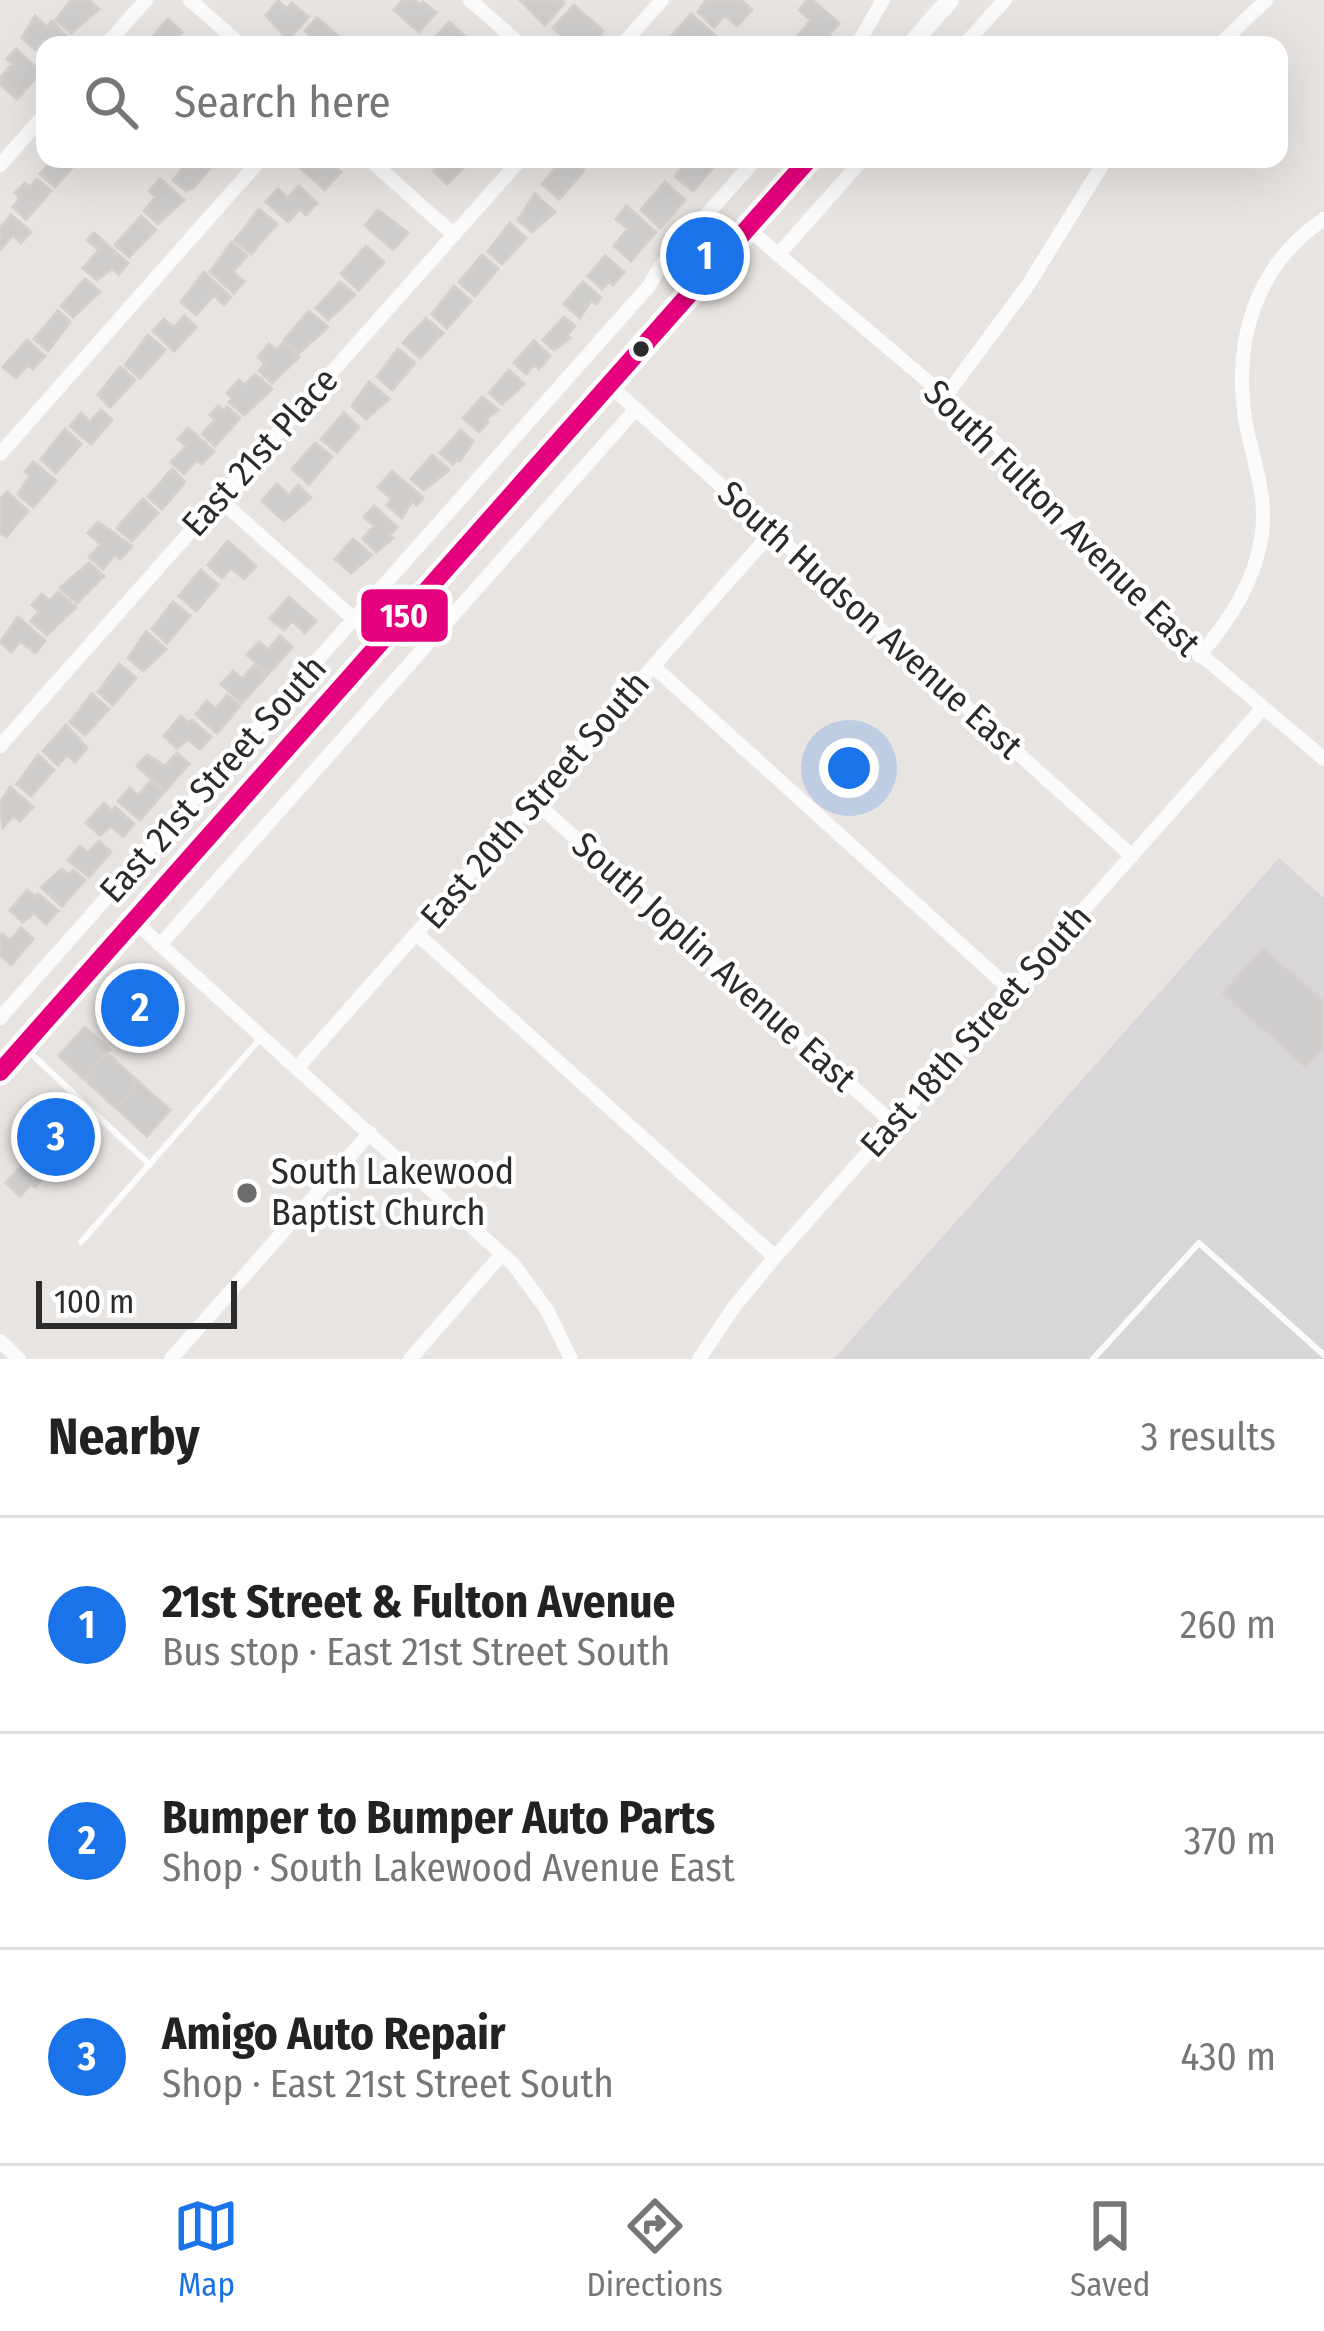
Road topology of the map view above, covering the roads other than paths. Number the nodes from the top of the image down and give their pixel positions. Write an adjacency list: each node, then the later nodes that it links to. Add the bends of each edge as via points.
1 (146, 0): 9 (street)
2 (190, 0): 10 (street)
3 (470, 0): 11 (street)
4 (662, 0): 12 (street)
5 (883, 0): 13 (street)
6 (950, 0): 14 (main road)
7 (1005, 0): 15 (street)
8 (1267, 0): 16 (street)
9 (114, 36)
10 (231, 36)
11 (511, 36)
12 (630, 36)
13 (861, 36)
14 (918, 36)
15 (972, 36)
16 (1229, 36)
17 (36, 124): 18 (street)
18 (0, 165)
19 (253, 168): 33 (street)
20 (379, 168): 28 (street)
21 (513, 168): 28 (street, East 21st Place)
22 (748, 168): 36 (street, East 21st Street South)
23 (801, 168): 27 (main road, East 21st Street South)
24 (855, 168): 29 (street)
25 (1100, 168): 31 (street)
26 (1322, 224): 38 (street, via 1278,262 1246,326 1241,374 1262,536 1241,597)
27 (747, 228): 29 (street, South Fulton Avenue East); 30 (main road, East 21st Street South)
28 (454, 235): 34 (street, East 21st Place)
29 (778, 255): 31 (street, South Fulton Avenue East)
30 (609, 385): 32 (street, South Hudson Avenue East); 37 (main road, East 21st Street South)
31 (945, 397): 38 (street, South Fulton Avenue East)
32 (636, 409): 35 (street, South Hudson Avenue East); 47 (street, East 21st Street South)
33 (0, 454)
34 (219, 499): 36 (street); 41 (street, East 21st Place)
35 (772, 532): 39 (street, East 20th Street South); 44 (street, South Hudson Avenue East)
36 (354, 619): 37 (street); 49 (street, East 21st Street South)
37 (381, 643): 45 (main road, East 21st Street South)
38 (1199, 656): 40 (street, South Fulton Avenue East)
39 (653, 666): 43 (street, East 20th Street South); 48 (street)
40 (1262, 709): 42 (street, South Fulton Avenue East); 44 (street, East 18th Street South)
41 (0, 746)
42 (1324, 759)
43 (534, 801): 46 (street, East 20th Street South); 54 (street, South Joplin Avenue East)
44 (1132, 856): 48 (street, East 18th Street South)
45 (134, 921): 47 (street); 51 (main road, East 21st Street South)
46 (417, 934): 52 (street, East 20th Street South); 59 (street)
47 (160, 945): 50 (street)
48 (1011, 990): 54 (street, East 18th Street South)
49 (0, 1018)
50 (262, 1036): 52 (street); 56 (lane)
51 (23, 1046): 53 (main road, East 21st Street South); 56 (lane)
52 (297, 1068): 55 (street)
53 (0, 1072)
54 (894, 1124): 59 (street, East 18th Street South)
55 (370, 1133): 58 (street); 63 (street)
56 (150, 1166): 57 (lane)
57 (81, 1242)
58 (502, 1254): 64 (street); 65 (street, via 536,1294)
59 (776, 1257): 66 (street, East 18th Street South)
60 (0, 1341): 62 (street)
61 (1324, 1355): 67 (lane, via 1199,1243)
62 (19, 1359)
63 (171, 1359)
64 (410, 1359)
65 (571, 1359)
66 (699, 1359)
67 (1093, 1359)

